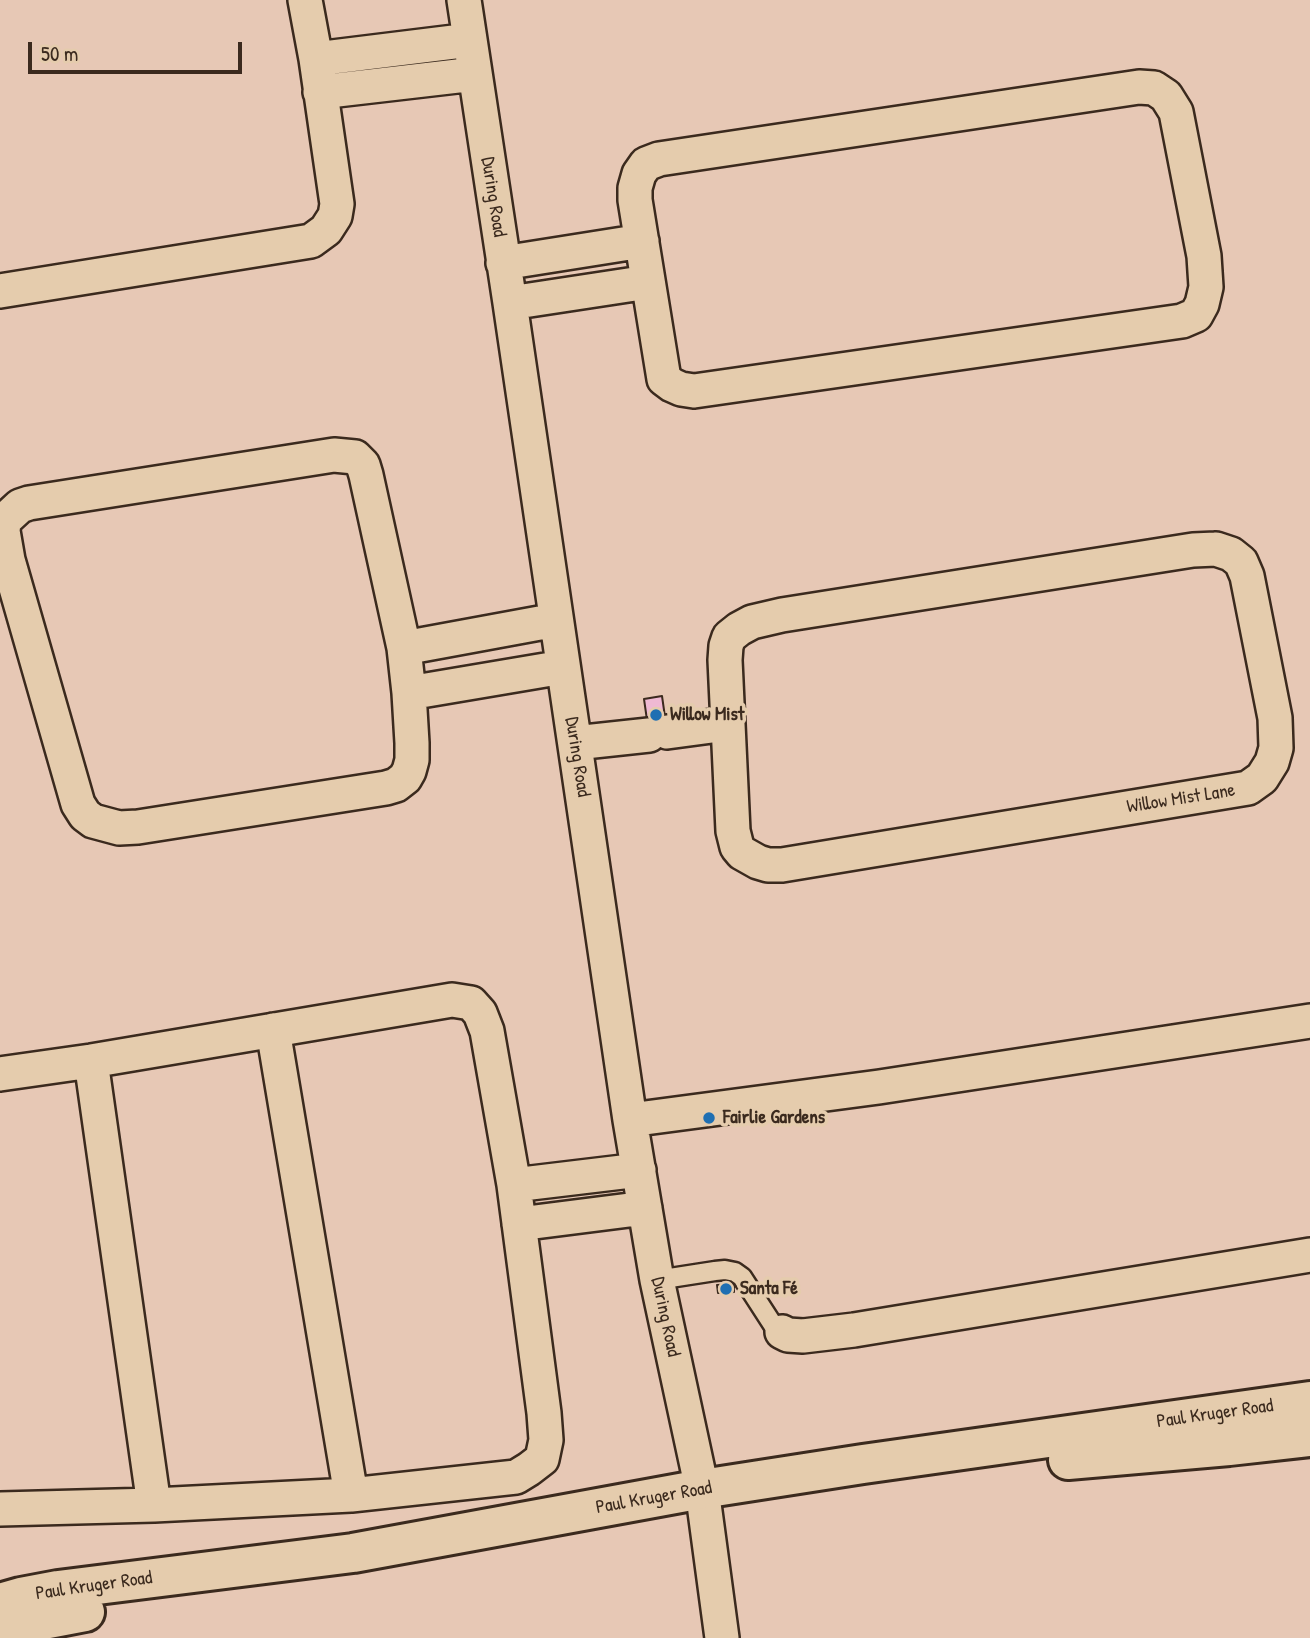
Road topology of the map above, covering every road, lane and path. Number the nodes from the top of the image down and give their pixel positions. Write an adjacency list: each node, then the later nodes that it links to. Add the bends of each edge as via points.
1 (305, 0): 4 (street)
2 (464, 0): 3 (street, During Road)
3 (470, 40): 4 (street); 5 (street, During Road)
4 (316, 59): 6 (street)
5 (475, 74): 6 (street); 8 (street, During Road)
6 (320, 92): 10 (street, via 337,204 326,230 312,241)
7 (642, 241): 8 (street); 9 (street); 9 (street, via 635,188 646,164 659,159 1139,87 1166,96 1176,112 1206,287 1196,315 1182,321 694,391 664,379)
8 (503, 263): 11 (street, During Road)
9 (648, 282): 11 (street)
10 (0, 291)
11 (510, 303): 12 (street, During Road)
12 (556, 620): 13 (street); 14 (street, During Road)
13 (404, 648): 15 (street); 15 (street, via 366,475 355,457 334,455 29,503 13,510 4,522 8,560 78,804 93,821 119,828 138,827 396,785 405,778 412,761)
14 (563, 667): 15 (street); 17 (street, During Road)
15 (409, 693)
16 (727, 724): 16 (street, Willow Mist Lane, via 726,646 729,637 752,622 1216,549 1241,562 1248,576 1277,736 1272,762 1262,778 1248,788 768,865 742,853 734,839); 17 (street)
17 (575, 743): 22 (street, During Road)
18 (1310, 1021): 22 (street)
19 (273, 1030): 20 (street); 24 (street, via 452,1000 471,1003 487,1031); 32 (street)
20 (90, 1061): 21 (street); 34 (street)
21 (0, 1074)
22 (630, 1120): 23 (street, During Road)
23 (639, 1170): 24 (street); 25 (street, During Road)
24 (514, 1185): 26 (street)
25 (645, 1208): 26 (street); 28 (street, During Road)
26 (519, 1224): 32 (street, via 544,1413 542,1459 516,1476)
27 (1310, 1255): 29 (street, via 854,1329 803,1336)
28 (657, 1280): 29 (lane, via 735,1272); 33 (street, During Road)
29 (782, 1332)
30 (1310, 1401): 33 (street, Paul Kruger Road, via 891,1460)
31 (1310, 1437): 33 (street, Paul Kruger Road, via 1018,1464 832,1491)
32 (351, 1494): 34 (street)
33 (704, 1501): 36 (street, Paul Kruger Road, via 354,1553 58,1590); 37 (street, Paul Kruger Road, via 565,1538 86,1620 38,1621); 38 (street, During Road)
34 (154, 1504): 35 (street)
35 (0, 1509)
36 (0, 1603)
37 (0, 1632)
38 (722, 1638)

